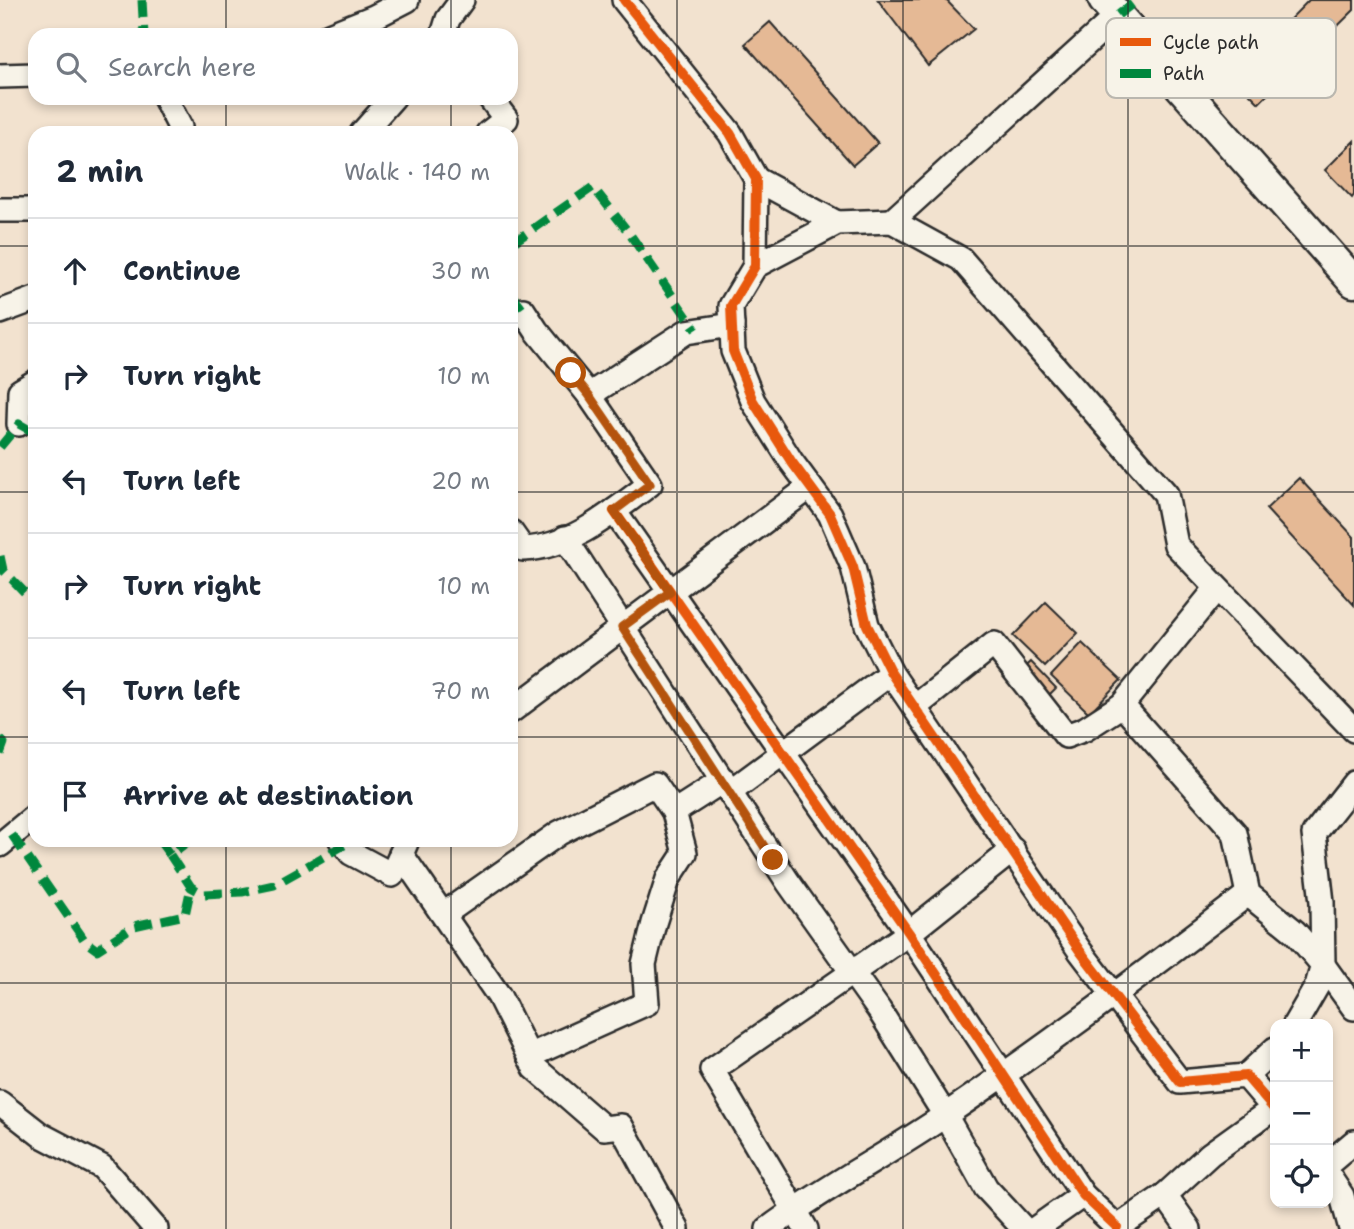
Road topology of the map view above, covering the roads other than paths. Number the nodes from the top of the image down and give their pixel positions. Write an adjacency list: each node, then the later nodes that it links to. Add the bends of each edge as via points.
1 (407, 0): 5 (street)
2 (462, 0): 6 (street)
3 (624, 0): 16 (street, via 730,133)
4 (1111, 7): 19 (street)
5 (346, 28)
6 (446, 28)
7 (28, 75): 8 (street)
8 (0, 76)
9 (1191, 98): 22 (street)
10 (169, 105): 13 (street)
11 (387, 105): 14 (street)
12 (495, 105): 15 (street, via 506,119)
13 (179, 126)
14 (368, 126)
15 (497, 126)
16 (756, 179): 20 (street); 21 (street)
17 (28, 209): 18 (street)
18 (0, 210)
19 (892, 221): 20 (street); 34 (street, via 961,258 1166,494 1176,545)
20 (837, 223): 21 (street)
21 (755, 266): 26 (street, via 731,306)
22 (1354, 282)
23 (28, 302): 24 (street)
24 (0, 312)
25 (518, 313): 28 (street, via 523,310)
26 (732, 325): 28 (street, via 686,332); 30 (street, via 733,351 753,401)
27 (28, 387): 29 (street, via 20,391)
28 (589, 395): 31 (street, via 650,484)
29 (19, 424)
30 (810, 487): 35 (street); 37 (street, via 835,525 853,567 867,625)
31 (614, 511): 32 (street); 35 (street)
32 (565, 538): 33 (street, via 538,549 523,549); 36 (street)
33 (518, 542)
34 (1216, 589): 38 (street); 41 (street)
35 (670, 592): 36 (street); 42 (street)
36 (622, 627): 39 (street); 44 (street)
37 (891, 673): 40 (street); 42 (street)
38 (1122, 705): 40 (street, via 1066,736 994,644); 51 (street, via 1235,833)
39 (518, 707)
40 (915, 707): 50 (street)
41 (1354, 730)
42 (783, 752): 44 (street); 53 (street)
43 (1354, 783): 54 (street, via 1314,834)
44 (727, 786): 45 (street); 55 (street)
45 (674, 812): 52 (street, via 655,784 559,834); 60 (street, via 685,853 668,878 654,923 644,964 647,1003)
46 (28, 822): 47 (street)
47 (0, 845)
48 (346, 847): 49 (street, via 392,875)
49 (405, 847): 52 (street)
50 (1013, 850): 53 (street); 56 (street)
51 (1248, 894): 54 (street, via 1295,932); 56 (street)
52 (443, 914): 60 (street, via 499,996)
53 (909, 933): 55 (street); 61 (street)
54 (1323, 965): 57 (street); 58 (street)
55 (854, 973): 66 (street); 72 (street, via 712,1070)
56 (1116, 996): 61 (street); 62 (street, via 1180,1082)
57 (1354, 1008)
58 (1298, 1019)
59 (1270, 1054): 62 (street)
60 (529, 1056): 75 (street, via 535,1068 604,1128 621,1126)
61 (1004, 1074): 66 (street); 70 (street)
62 (1247, 1076): 64 (street)
63 (0, 1103): 74 (street, via 41,1135 102,1167)
64 (1270, 1104)
65 (1270, 1112): 71 (street, via 1210,1154)
66 (945, 1115): 72 (street); 77 (street, via 986,1188)
67 (1354, 1142): 68 (street)
68 (1333, 1160)
69 (1333, 1182): 80 (street, via 1342,1196)
70 (1083, 1195): 73 (street); 78 (street)
71 (1165, 1195): 73 (street); 79 (street)
72 (800, 1219): 76 (street)
73 (1116, 1228)
74 (156, 1229)
75 (677, 1229)
76 (768, 1229)
77 (1024, 1229)
78 (1035, 1229)
79 (1189, 1229)
80 (1351, 1229)

